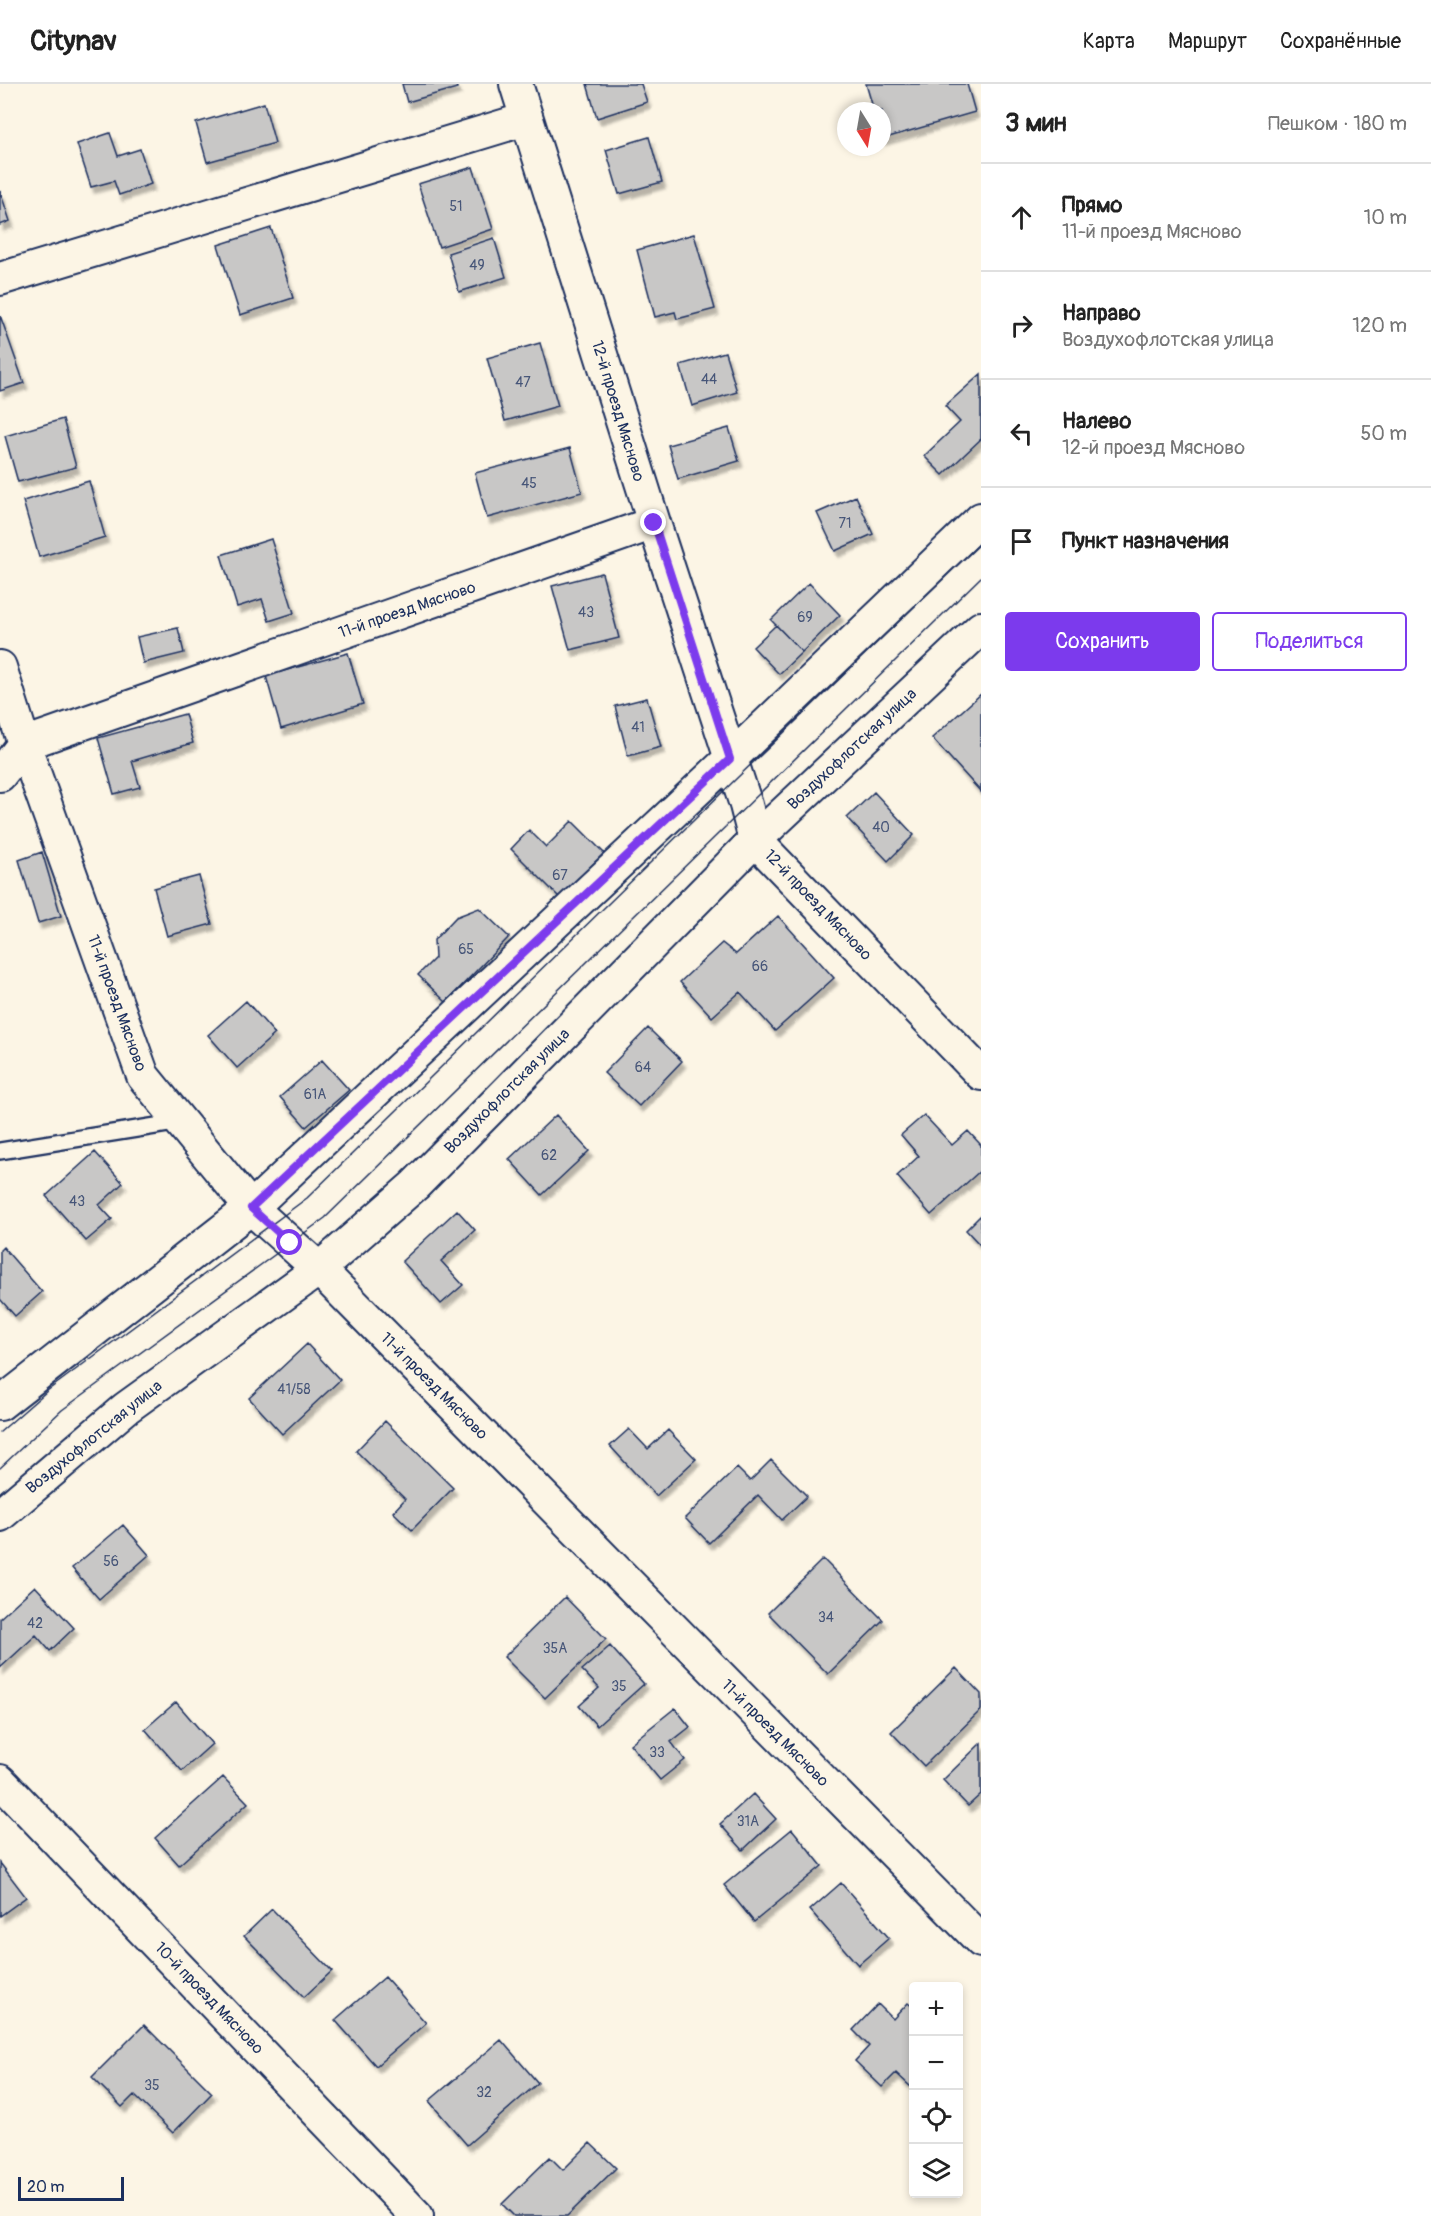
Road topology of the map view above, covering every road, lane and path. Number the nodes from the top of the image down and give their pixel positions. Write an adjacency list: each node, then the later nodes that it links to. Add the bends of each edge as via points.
1 (516, 84): 2 (street, 12-й проезд Мясново)
2 (526, 118): 3 (street); 5 (street, 12-й проезд Мясново)
3 (0, 279)
4 (981, 519): 9 (street)
5 (654, 523): 8 (street, 11-й проезд Мясново); 9 (street, 12-й проезд Мясново)
6 (981, 628): 11 (street, Воздухофлотская улица)
7 (0, 667): 8 (street, 11-й проезд Мясново)
8 (24, 744): 10 (street); 13 (street, 11-й проезд Мясново, via 143,1076)
9 (730, 759): 11 (street, 12-й проезд Мясново); 15 (street)
10 (0, 775)
11 (755, 840): 12 (street, 12-й проезд Мясново); 16 (street, Воздухофлотская улица, via 415,1185)
12 (981, 1074)
13 (181, 1122): 14 (lane); 15 (street, 11-й проезд Мясново)
14 (0, 1151)
15 (251, 1208): 16 (street, 11-й проезд Мясново); 17 (street)
16 (319, 1269): 18 (street, Воздухофлотская улица, via 126,1407); 20 (street, 11-й проезд Мясново)
17 (0, 1404)
18 (0, 1515)
19 (0, 1780): 21 (street, 10-й проезд Мясново)
20 (981, 1941)
21 (417, 2216)

